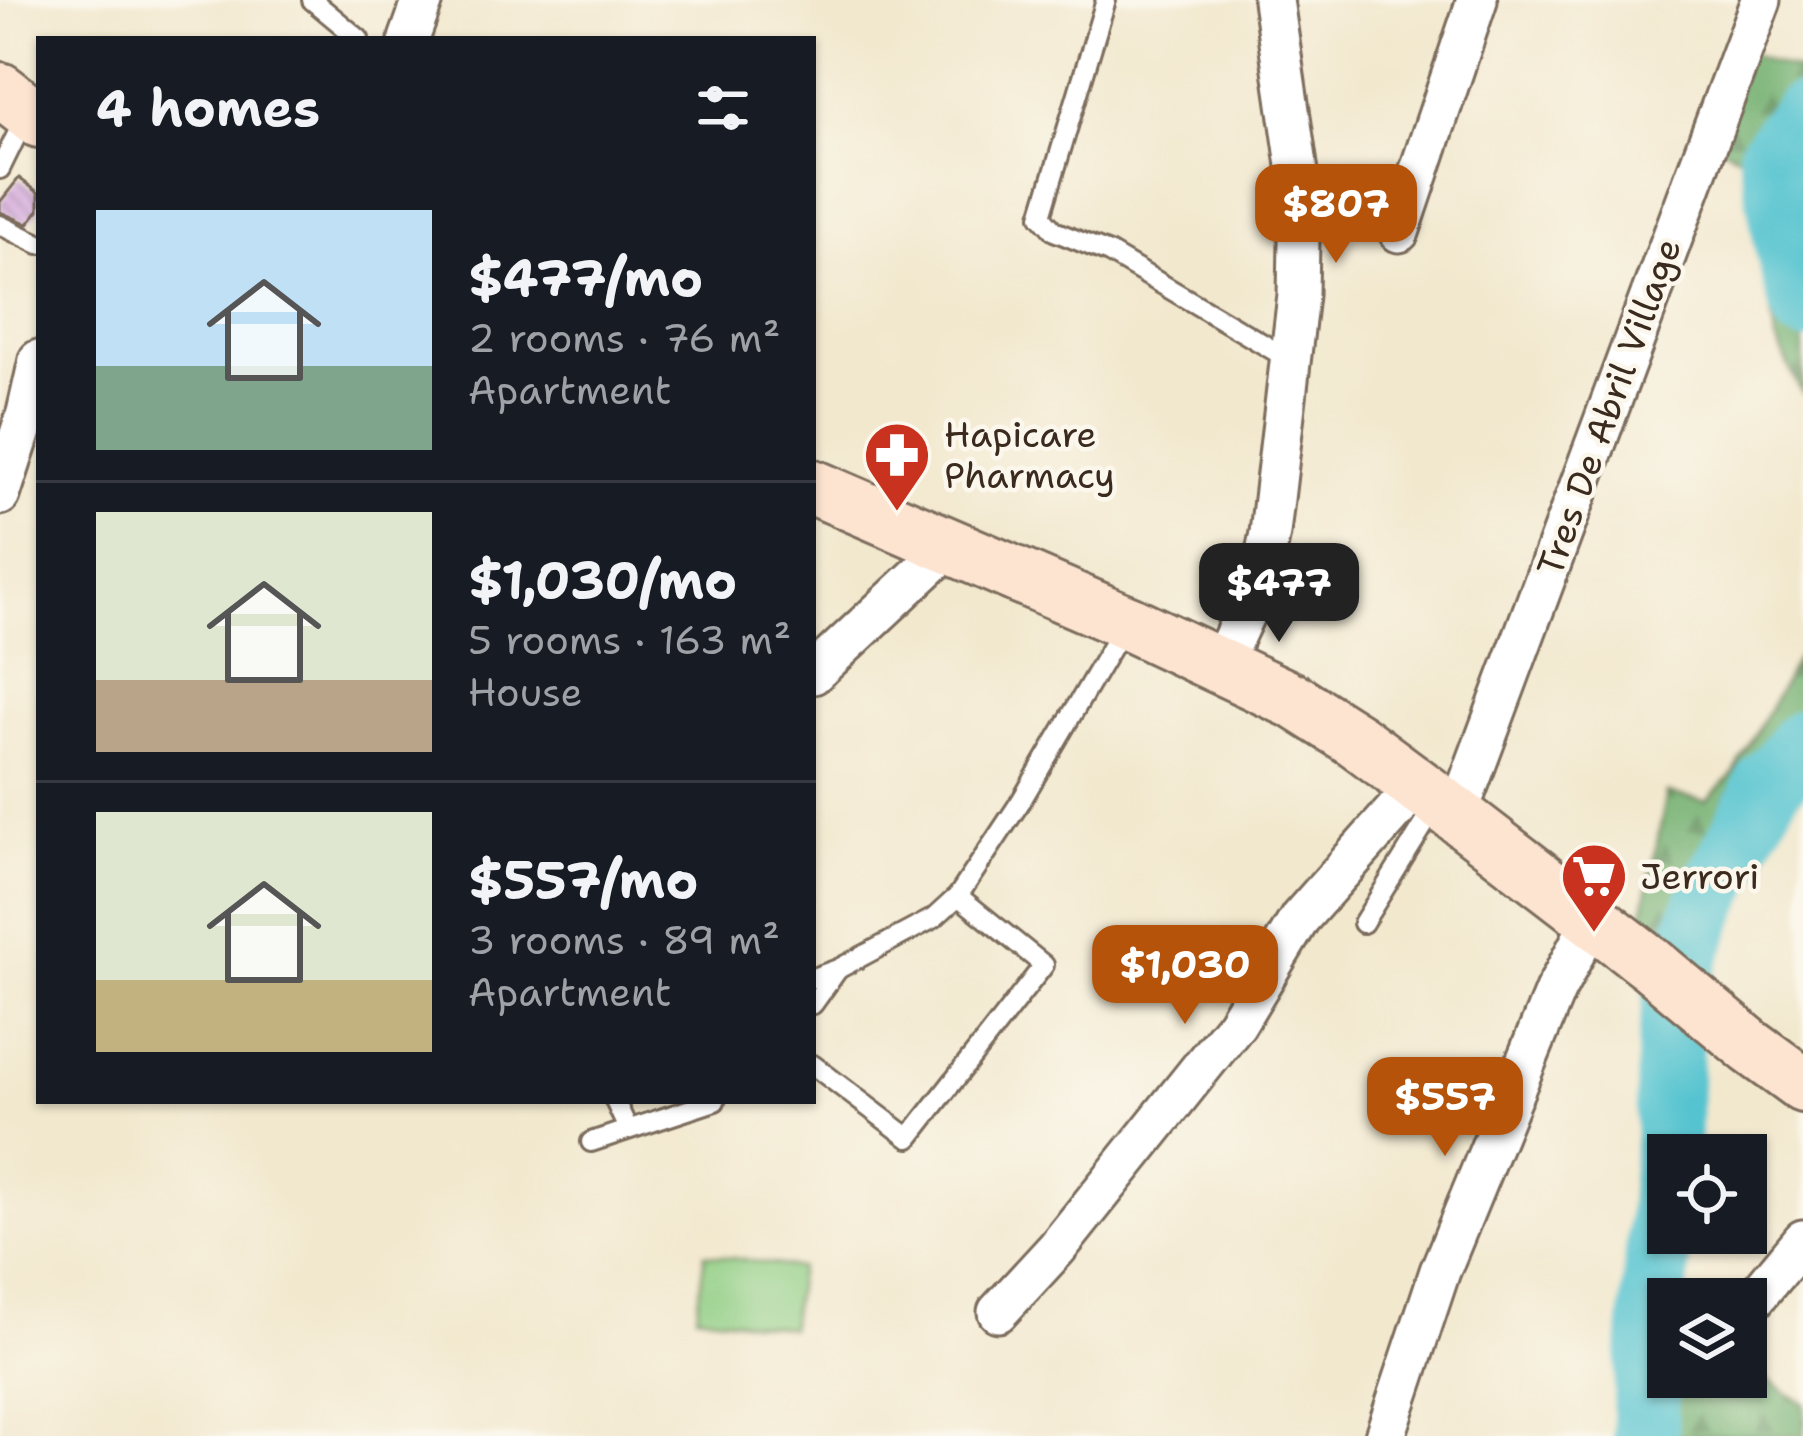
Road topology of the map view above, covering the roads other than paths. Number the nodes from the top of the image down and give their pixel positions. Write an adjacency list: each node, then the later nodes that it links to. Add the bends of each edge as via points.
1 (312, 0): 7 (lane)
2 (423, 0): 8 (street)
3 (1106, 0): 14 (lane, via 1041,216 1054,231 1109,253)
4 (1273, 0): 14 (street, via 1300,186)
5 (1477, 0): 12 (street)
6 (1761, 0): 22 (street, Tres De Abril Village)
7 (355, 36)
8 (410, 36)
9 (22, 107): 10 (lane)
10 (0, 169)
11 (0, 225): 13 (lane)
12 (1399, 232)
13 (36, 243)
14 (1291, 360): 20 (street, via 1262,578)
15 (36, 373): 17 (street)
16 (816, 488): 18 (street)
17 (0, 495)
18 (950, 546): 19 (street); 21 (street)
19 (1126, 622): 20 (street); 23 (lane)
20 (1220, 667): 22 (street, via 1297,702)
21 (816, 671)
22 (1438, 800): 24 (street); 25 (lane); 37 (street, via 1300,918 1236,1024)
23 (958, 896): 26 (lane, via 934,918); 29 (lane, via 1044,965 909,1138)
24 (1593, 918): 30 (street); 38 (street, via 1440,1271)
25 (1364, 923)
26 (838, 968): 27 (lane); 28 (lane)
27 (816, 977)
28 (816, 1000)
29 (816, 1069)
30 (1803, 1084)
31 (616, 1104): 33 (lane)
32 (706, 1104): 33 (lane)
33 (628, 1129): 34 (lane)
34 (591, 1142)
35 (1803, 1240): 36 (street)
36 (1767, 1284)
37 (998, 1312)
38 (1385, 1436)

